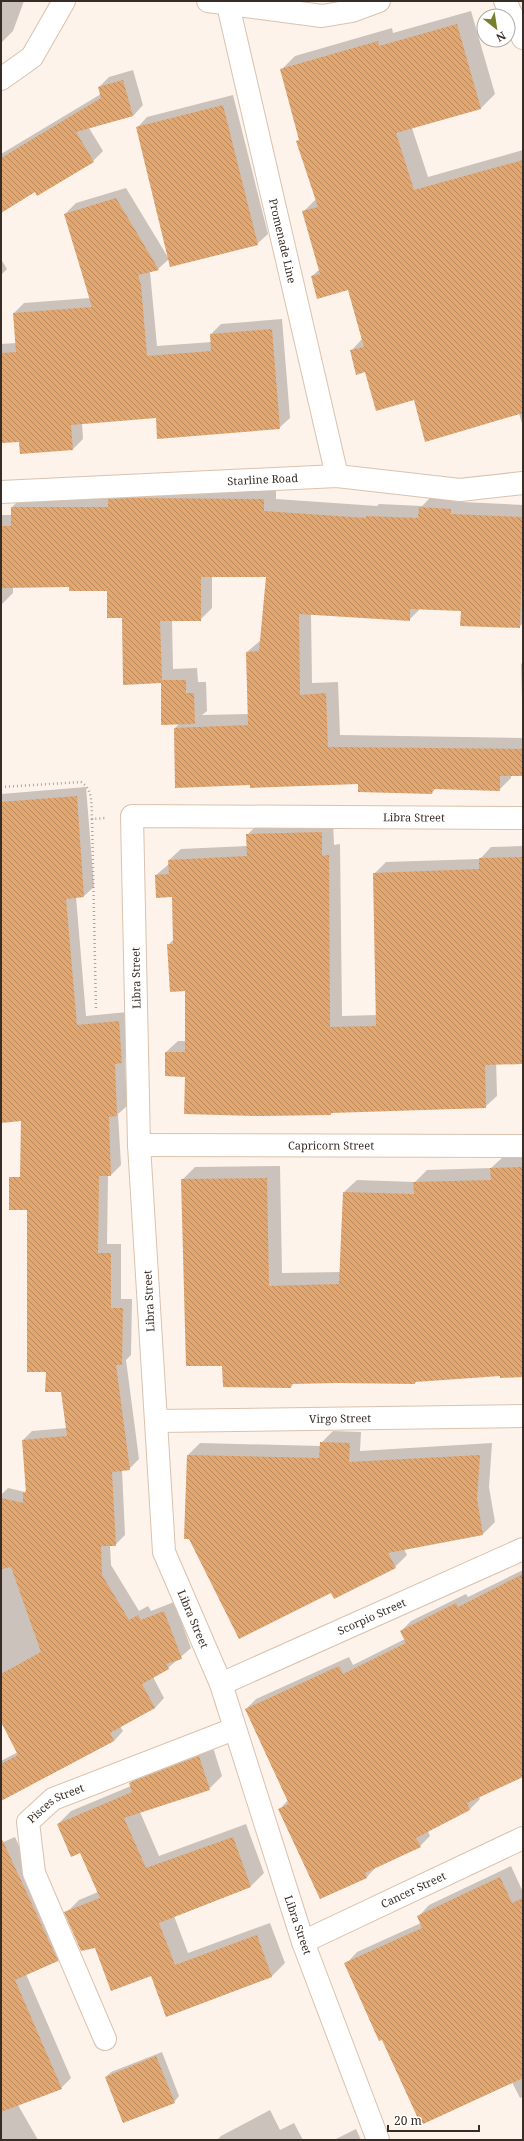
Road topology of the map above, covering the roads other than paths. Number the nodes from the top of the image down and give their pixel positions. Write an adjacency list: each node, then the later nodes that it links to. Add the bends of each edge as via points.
1 (64, 1): 6 (street, via 32,57)
2 (380, 1): 4 (street, via 352,11 322,16)
3 (505, 1): 5 (street)
4 (218, 3): 7 (street, Promenade Line)
5 (523, 38)
6 (1, 79)
7 (337, 476): 8 (street, Starline Road, via 460,490); 9 (street, Starline Road)
8 (523, 483)
9 (1, 492)
10 (523, 818): 11 (street, Libra Street, via 132,816)
11 (139, 1144): 12 (street, Capricorn Street); 14 (street, Libra Street)
12 (523, 1146)
13 (523, 1416): 14 (street, Virgo Street)
14 (157, 1421): 16 (street, Libra Street, via 164,1552)
15 (523, 1549): 16 (street, Scorpio Street)
16 (221, 1684): 17 (street, Libra Street)
17 (234, 1729): 19 (street, Libra Street); 20 (street, Pisces Street, via 53,1799 28,1822 34,1873)
18 (523, 1838): 19 (street, Cancer Street)
19 (303, 1942): 21 (street, Libra Street)
20 (105, 2039)
21 (378, 2140)

